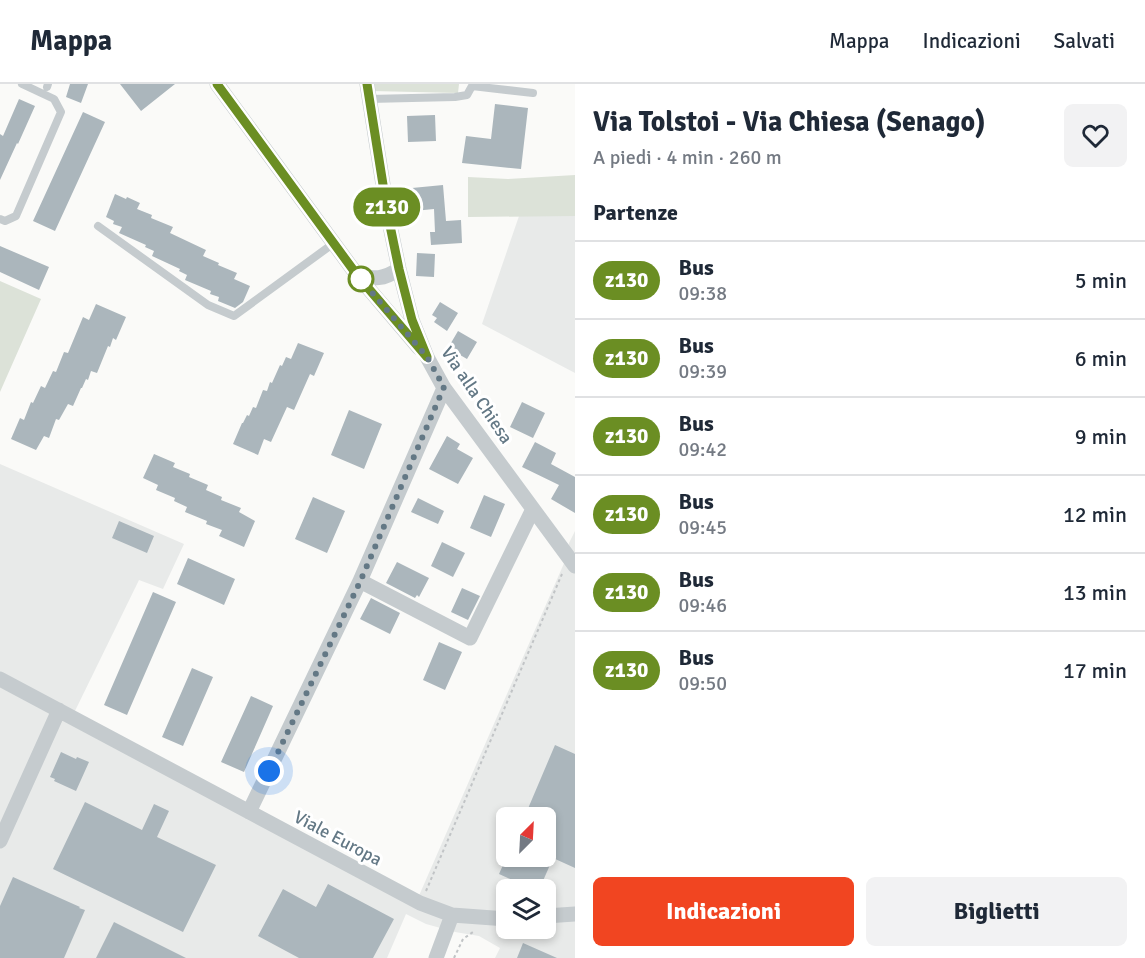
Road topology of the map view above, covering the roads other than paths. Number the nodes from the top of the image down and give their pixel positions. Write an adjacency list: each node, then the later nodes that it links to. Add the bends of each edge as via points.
1 (22, 84): 5 (lane, via 54,99 61,112 16,216)
2 (216, 84): 7 (street)
3 (368, 92): 4 (lane, via 455,97 467,95 472,86); 8 (street, Via alla Chiesa)
4 (533, 93)
5 (0, 219)
6 (98, 226): 7 (lane, via 208,305 234,316)
7 (334, 243): 9 (street)
8 (399, 269): 9 (street, via 381,278); 10 (street, Via alla Chiesa, via 412,320)
9 (357, 275): 10 (street)
10 (427, 357): 11 (street, Via alla Chiesa)
11 (444, 387): 12 (street, Via alla Chiesa); 14 (street)
12 (533, 509): 13 (street, Via alla Chiesa); 14 (street, via 470,638)
13 (572, 562)
14 (360, 582): 17 (street)
15 (0, 679): 16 (street, Viale Europa)
16 (59, 710): 17 (street, Viale Europa); 18 (street)
17 (249, 813): 20 (street, Viale Europa, via 420,903)
18 (0, 841)
19 (575, 914): 21 (street)
20 (452, 915): 22 (street, Viale Europa); 23 (street)
21 (556, 915)
22 (496, 919)
23 (436, 958)

